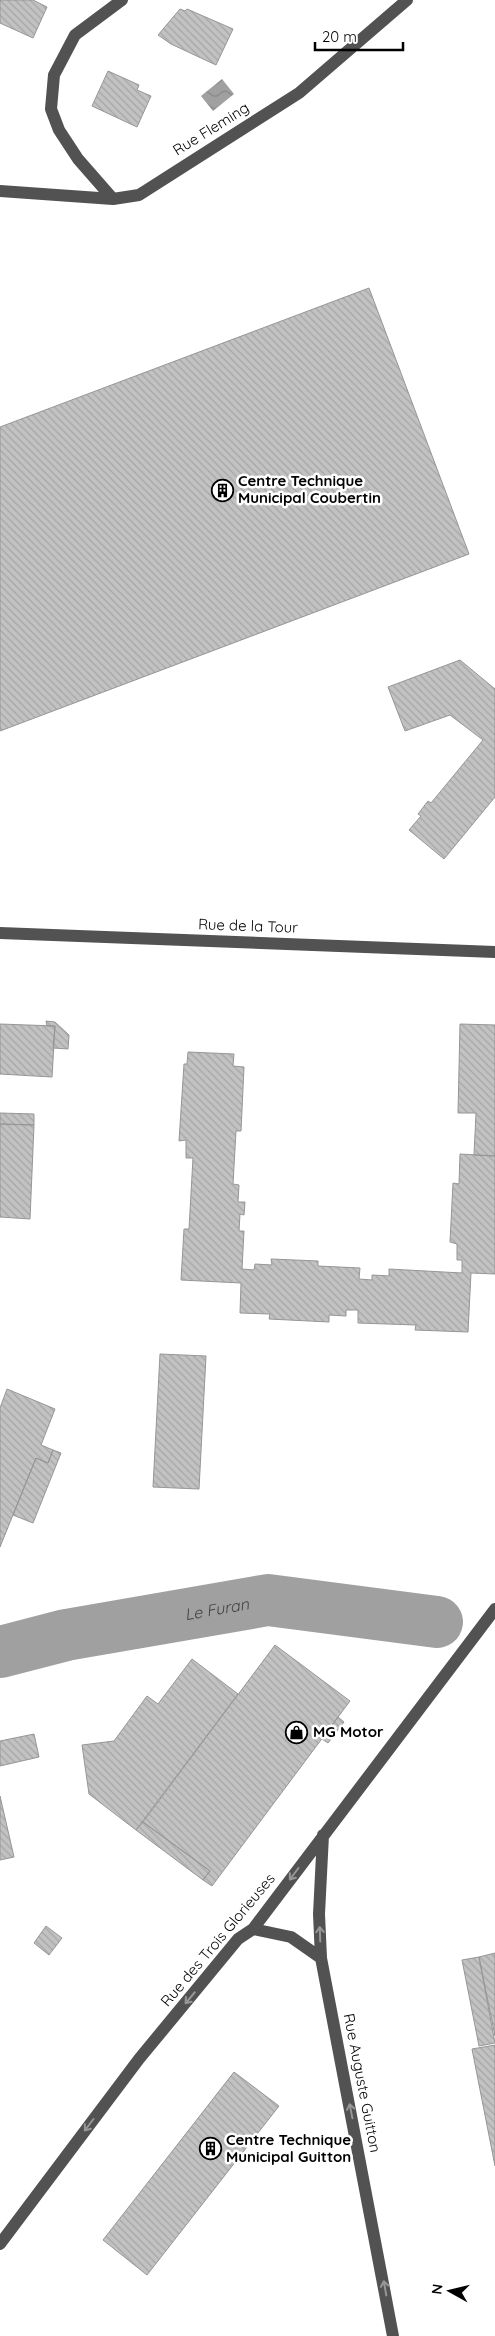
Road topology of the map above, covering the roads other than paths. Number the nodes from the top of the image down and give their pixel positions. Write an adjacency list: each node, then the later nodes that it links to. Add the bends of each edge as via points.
1 (122, 0): 4 (street, via 75,35 54,75 51,109 59,130 78,159)
2 (407, 0): 4 (street, Rue Fleming, via 299,93 139,195)
3 (0, 191): 4 (street, Rue Fleming)
4 (113, 199)
5 (0, 933): 6 (street, Rue de la Tour)
6 (495, 952)
7 (495, 1609): 8 (street, Rue des Trois Glorieuses)
8 (323, 1835): 9 (street, Rue des Trois Glorieuses, one-way to 9); 10 (street, Rue Auguste Guitton, one-way to 8, via 319,1914)
9 (253, 1928): 10 (street, via 291,1937); 11 (street, Rue des Trois Glorieuses, one-way to 11, via 238,1939 139,2059)
10 (321, 1958): 12 (street, Rue Auguste Guitton, one-way to 10)
11 (0, 2244)
12 (393, 2336)

